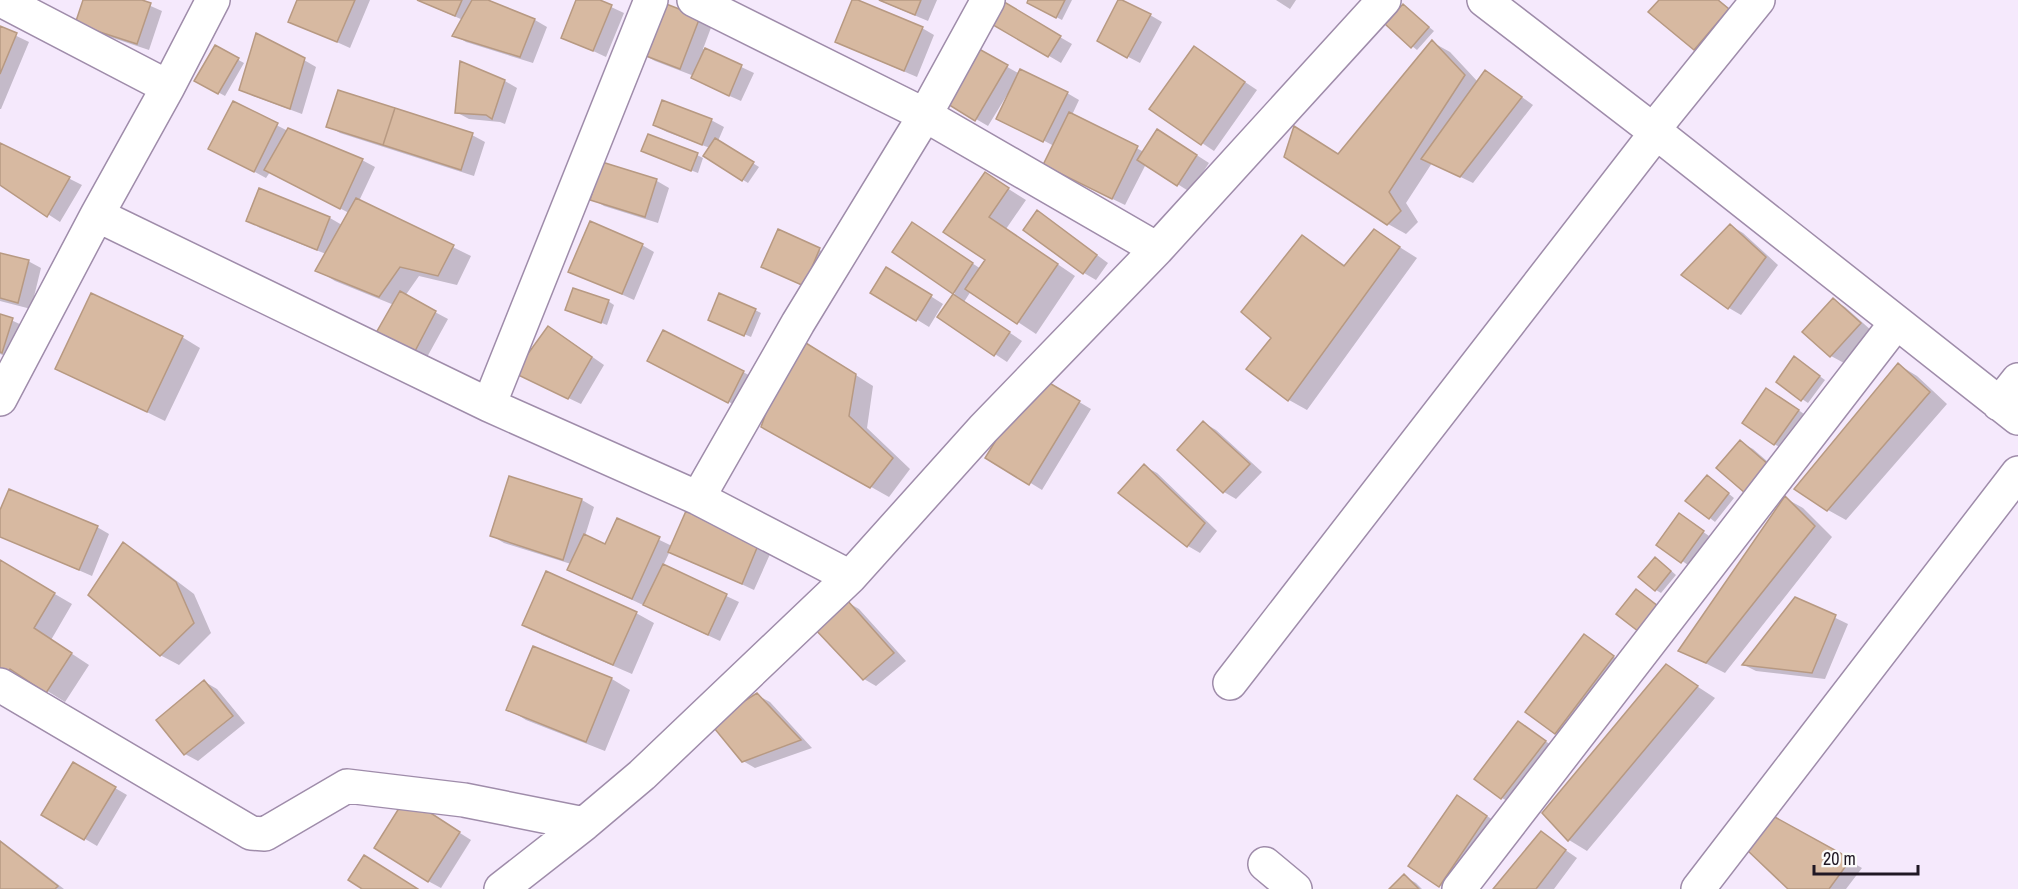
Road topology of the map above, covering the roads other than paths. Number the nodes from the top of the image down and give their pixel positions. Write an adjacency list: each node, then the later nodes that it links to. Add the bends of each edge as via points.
1 (1, 0): 9 (street)
2 (213, 0): 9 (street)
3 (651, 0): 17 (street)
4 (694, 0): 10 (street)
5 (988, 0): 10 (street)
6 (1384, 0): 13 (street)
7 (1484, 0): 11 (street)
8 (1758, 0): 11 (street)
9 (168, 87): 12 (street)
10 (925, 115): 13 (street); 19 (street, via 798,323)
11 (1655, 131): 14 (street); 21 (street)
12 (97, 215): 15 (street); 17 (street)
13 (1157, 249): 20 (street, via 983,429)
14 (1896, 323): 16 (street); 27 (street)
15 (0, 399)
16 (2012, 401)
17 (489, 405): 19 (street)
18 (2018, 472): 28 (street)
19 (698, 498): 20 (street)
20 (850, 577): 23 (street, via 642,775)
21 (1230, 683)
22 (0, 685): 23 (street, via 251,833 265,834 347,786 464,800)
23 (584, 824): 25 (street)
24 (1265, 864): 26 (street)
25 (501, 889)
26 (1295, 889)
27 (1459, 889)
28 (1698, 889)

